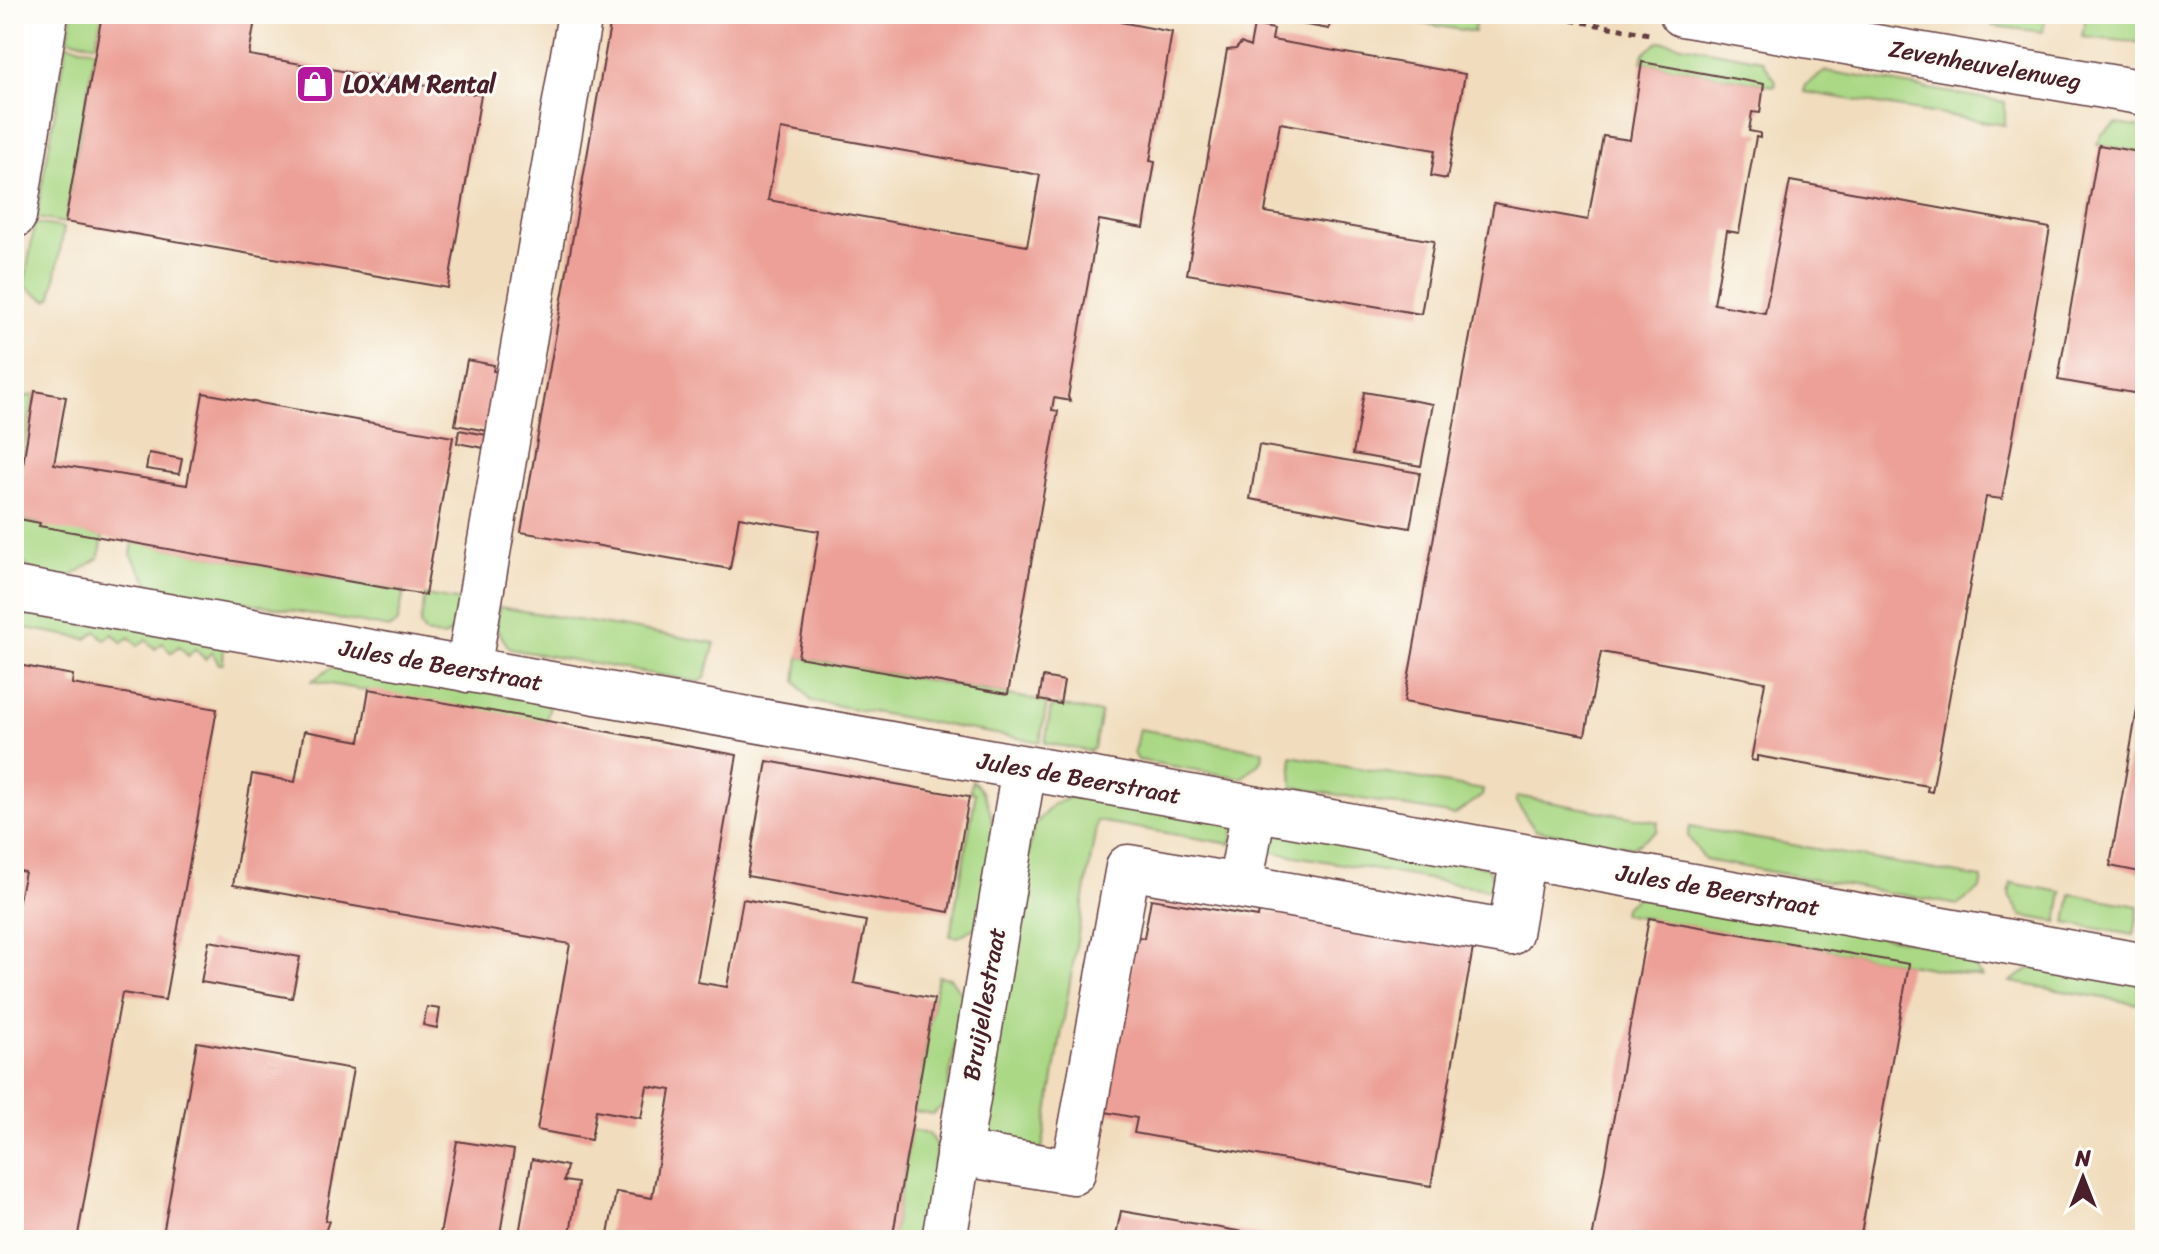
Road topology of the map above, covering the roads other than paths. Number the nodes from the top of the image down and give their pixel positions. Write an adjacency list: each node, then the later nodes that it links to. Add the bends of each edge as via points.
1 (46, 14): 5 (street)
2 (580, 14): 7 (street)
3 (1682, 14): 4 (street, Zevenheuvelenweg)
4 (2145, 93)
5 (14, 216)
6 (14, 589): 7 (street, Jules de Beerstraat)
7 (468, 670): 8 (street, Jules de Beerstraat)
8 (1024, 768): 9 (street, Jules de Beerstraat); 13 (street, Bruijellestraat)
9 (1254, 809): 10 (street, Jules de Beerstraat); 11 (street)
10 (1523, 856): 11 (street, via 1510,933); 12 (street, Jules de Beerstraat)
11 (1240, 886): 13 (street, via 1128,867 1073,1172)
12 (2145, 966)
13 (958, 1153): 14 (street, Bruijellestraat)
14 (944, 1240)

